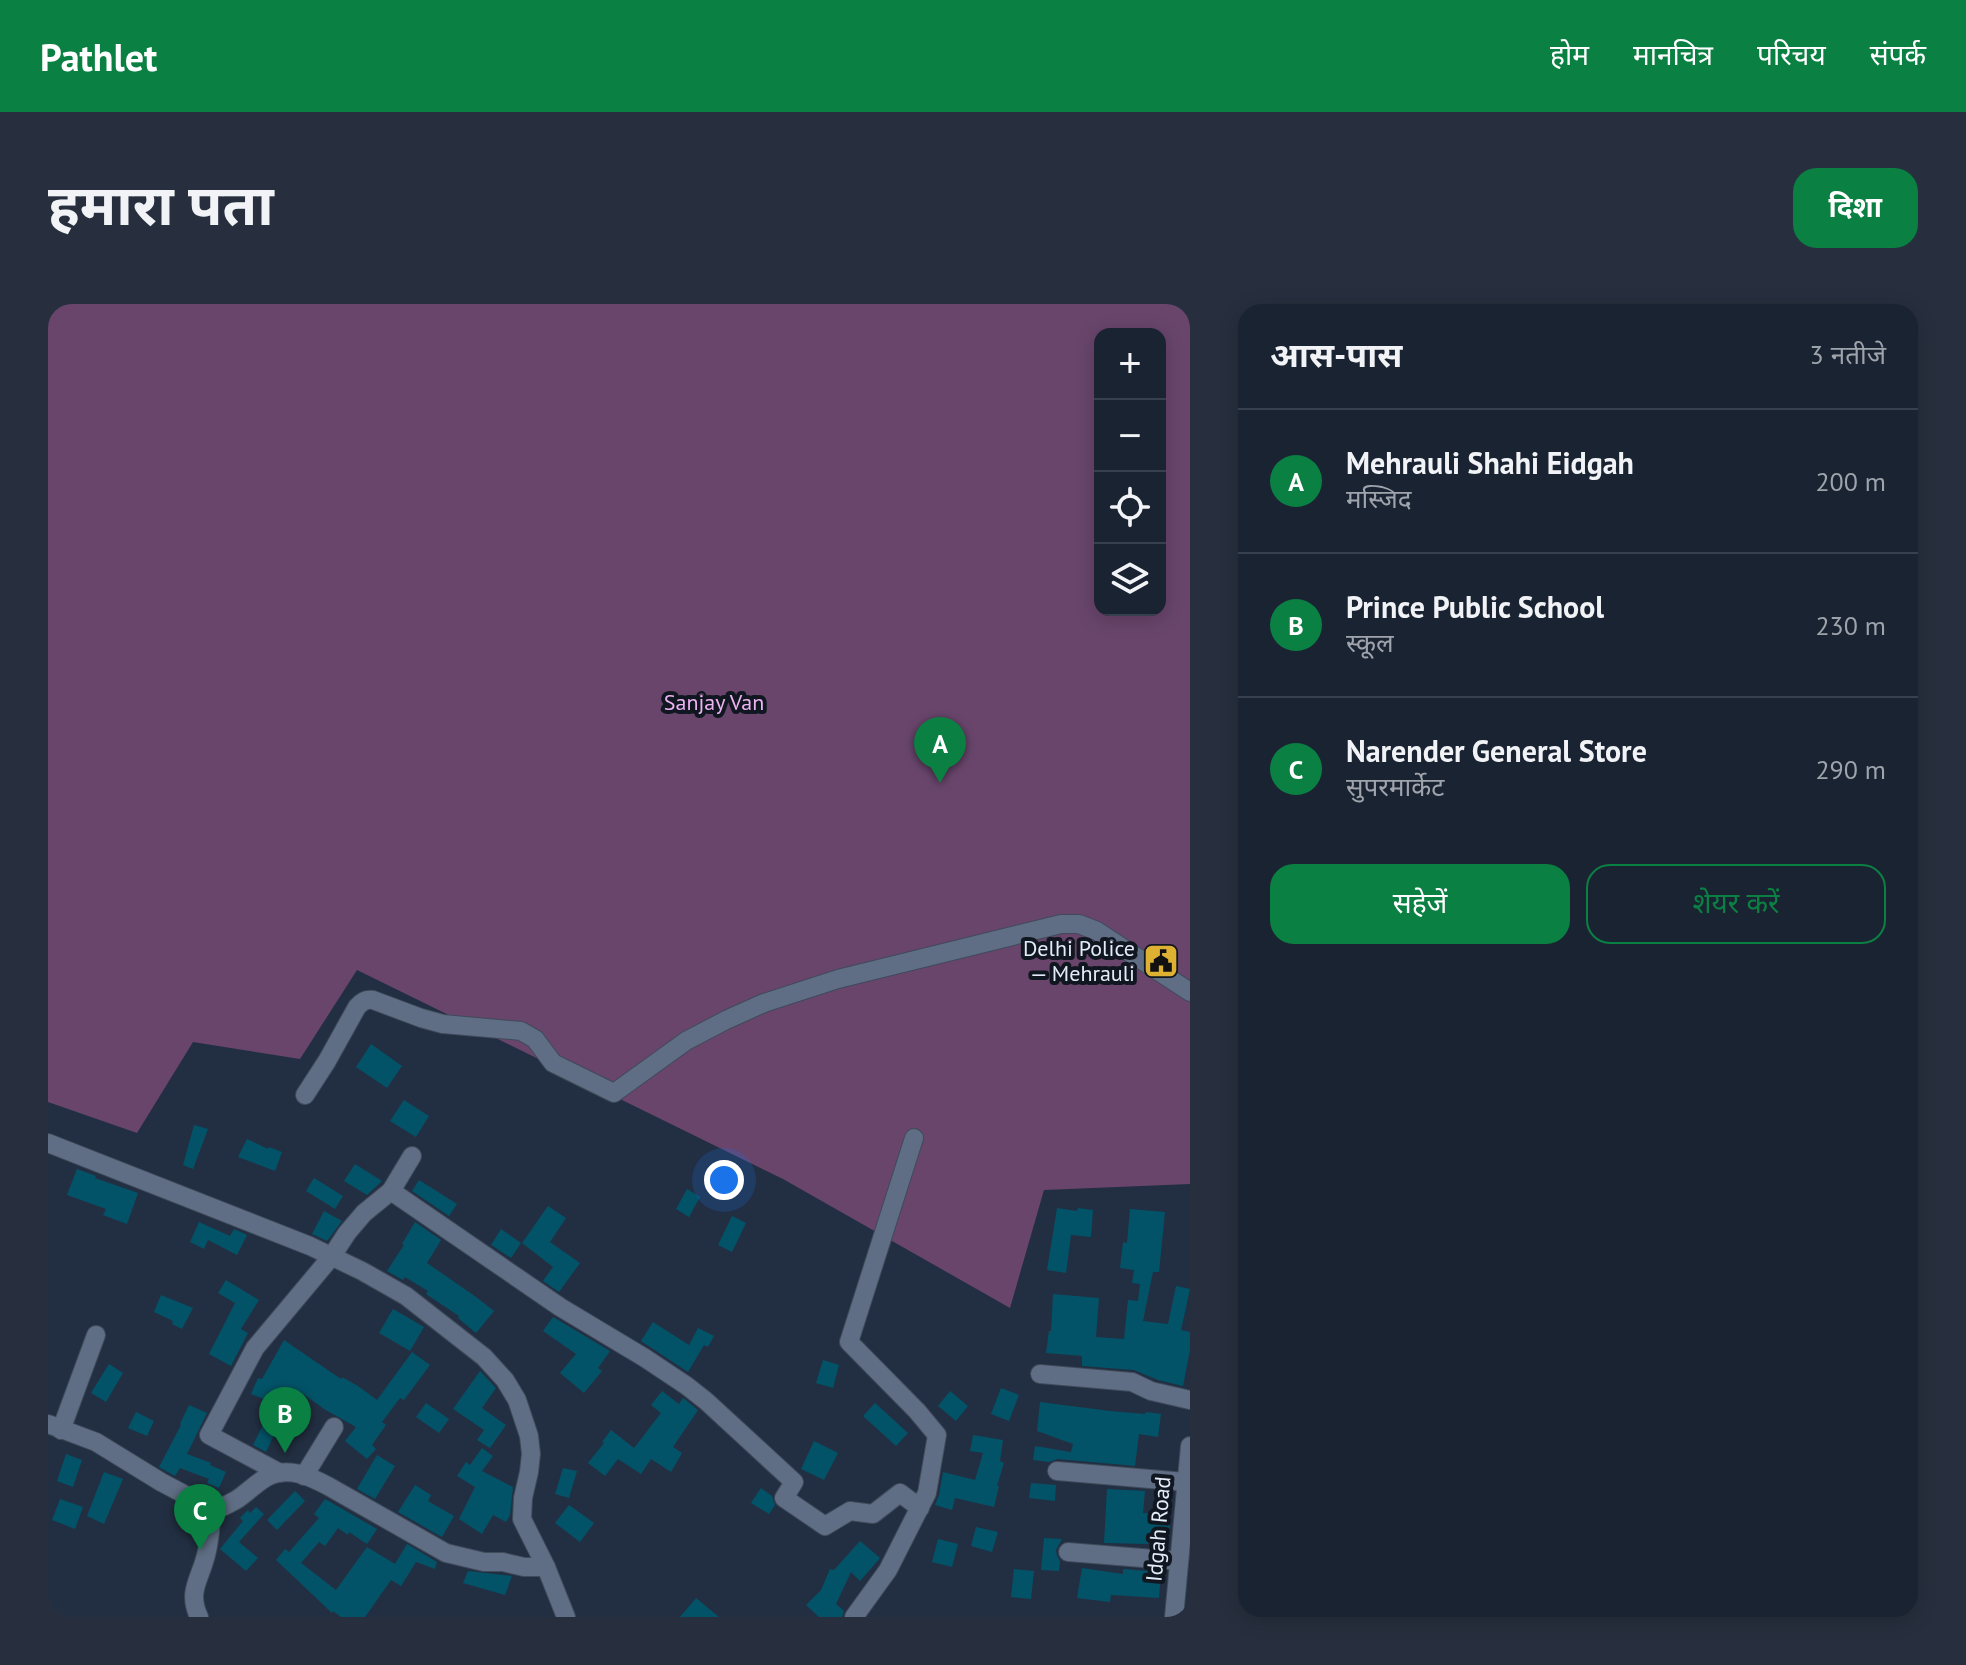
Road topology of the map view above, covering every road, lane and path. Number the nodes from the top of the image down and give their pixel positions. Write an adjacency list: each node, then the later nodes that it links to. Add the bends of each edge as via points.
1 (1190, 992): 2 (street, via 1097,931 1061,924 764,1003 686,1041 614,1093 553,1063 535,1039 521,1031 443,1024 368,999 357,1007)
2 (305, 1095)
3 (914, 1138): 18 (street, via 849,1342 937,1435)
4 (48, 1143): 7 (street)
5 (412, 1156): 6 (street)
6 (391, 1191): 7 (street, via 364,1213); 18 (street, via 706,1401 794,1482 784,1498 825,1526 850,1511 873,1514 900,1493)
7 (332, 1256): 15 (street, via 255,1348 209,1435); 22 (street, via 406,1296 505,1380 529,1436 522,1519)
8 (96, 1335): 11 (street)
9 (1040, 1374): 10 (street, via 1132,1382)
10 (1190, 1400)
11 (55, 1427): 19 (street, via 96,1442)
12 (334, 1427): 16 (street)
13 (1190, 1446): 17 (street, Idgah Road)
14 (1057, 1471): 17 (street)
15 (280, 1473): 16 (street); 19 (street)
16 (304, 1476): 22 (street, via 446,1553)
17 (1185, 1482): 21 (street, Idgah Road)
18 (920, 1508): 25 (street, via 888,1570)
19 (212, 1509): 23 (street, via 193,1600)
20 (1068, 1552): 21 (street)
21 (1179, 1561): 26 (street, Idgah Road)
22 (546, 1567): 24 (street)
23 (199, 1617)
24 (566, 1617)
25 (854, 1617)
26 (1174, 1617)

